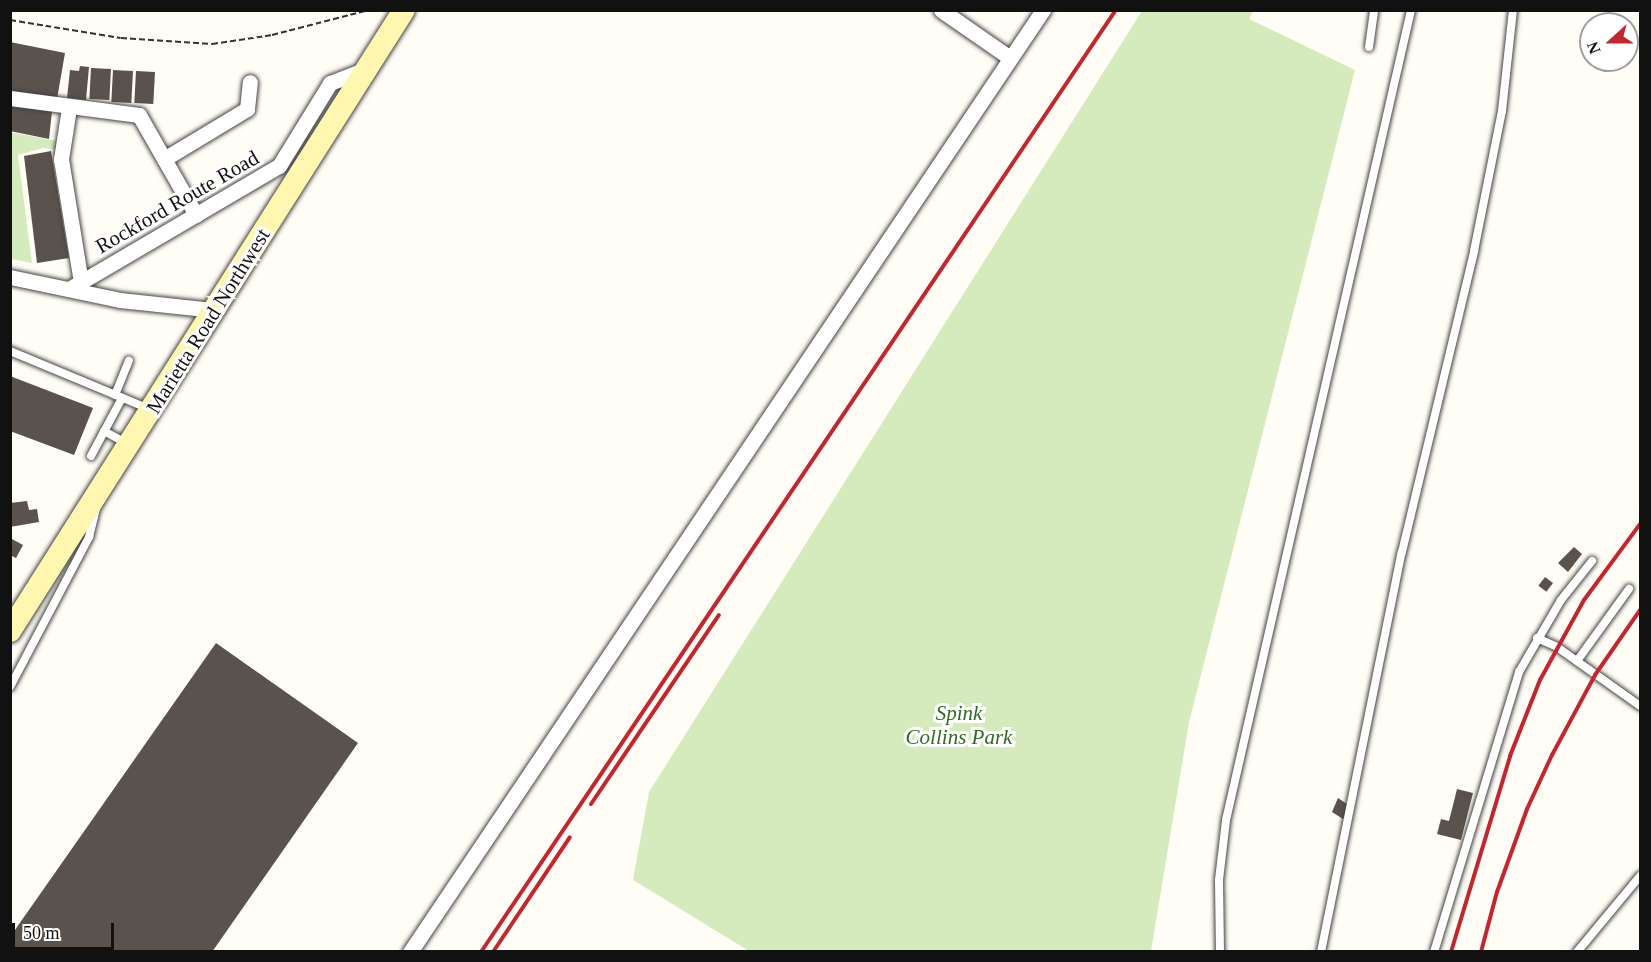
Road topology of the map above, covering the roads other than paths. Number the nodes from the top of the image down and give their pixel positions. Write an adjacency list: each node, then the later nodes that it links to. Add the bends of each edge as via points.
1 (404, 10): 9 (main road, Marietta Road Northwest)
2 (941, 10): 8 (street)
3 (1043, 10): 8 (street)
4 (1374, 10): 7 (lane)
5 (1411, 10): 35 (lane, via 1226,820 1219,880)
6 (1513, 10): 36 (lane, via 1502,111 1474,251 1402,552)
7 (1369, 47)
8 (1010, 58): 34 (street)
9 (369, 68): 14 (street, Rockford Route Road, via 330,83 279,166); 17 (main road, Marietta Road Northwest)
10 (249, 82): 13 (street, via 247,109)
11 (10, 98): 12 (street)
12 (69, 108): 13 (street, via 139,116); 16 (street, via 61,159)
13 (164, 159): 14 (street)
14 (196, 215): 16 (street, Rockford Route Road)
15 (10, 277): 16 (street)
16 (75, 285): 17 (street, via 120,300)
17 (214, 310): 21 (main road, Marietta Road Northwest)
18 (10, 351): 20 (lane)
19 (129, 361): 20 (lane)
20 (118, 396): 21 (lane); 22 (lane)
21 (151, 410): 23 (main road, Marietta Road Northwest)
22 (104, 432): 23 (lane); 24 (lane)
23 (129, 445): 25 (main road, Marietta Road Northwest)
24 (91, 456)
25 (96, 494): 28 (main road, Marietta Road Northwest); 31 (lane, via 96,515 89,537)
26 (1592, 561): 29 (lane)
27 (1629, 589): 30 (lane)
28 (10, 631)
29 (1537, 638): 30 (lane); 37 (lane, via 1519,672)
30 (1577, 661): 32 (lane)
31 (10, 687)
32 (1641, 706)
33 (1641, 876): 38 (lane)
34 (410, 951)
35 (1220, 951)
36 (1321, 951)
37 (1434, 951)
38 (1577, 951)

